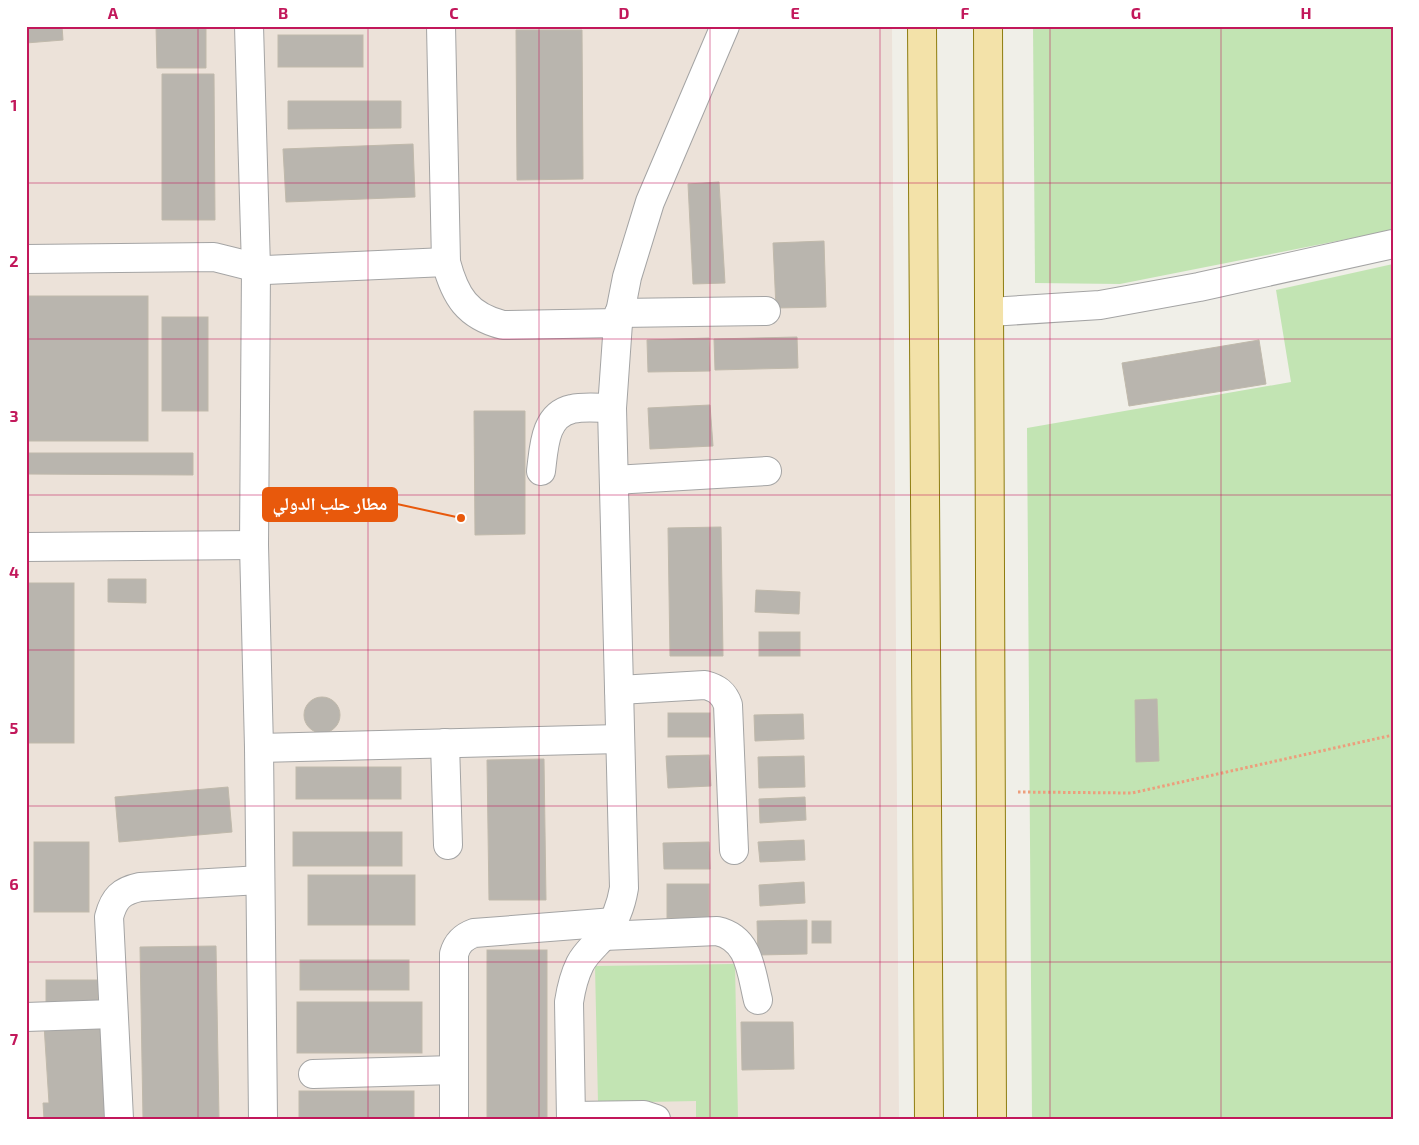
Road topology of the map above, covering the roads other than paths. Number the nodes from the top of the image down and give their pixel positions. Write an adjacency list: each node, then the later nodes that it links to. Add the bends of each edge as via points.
1 (249, 26): 9 (street)
2 (441, 26): 8 (street)
3 (724, 26): 12 (street, via 650,202 629,268)
4 (922, 26): 37 (main road)
5 (988, 26): 11 (main road)
6 (1393, 244): 11 (street, via 1199,287 1100,305)
7 (26, 259): 9 (street, via 214,257)
8 (446, 262): 9 (street); 12 (street, via 456,292 476,314 488,321 503,325)
9 (256, 268): 17 (street)
10 (766, 311): 12 (street)
11 (990, 312): 38 (main road)
12 (619, 318): 13 (street)
13 (612, 408): 14 (street, via 573,408 556,418 546,436); 16 (street)
14 (541, 471)
15 (767, 471): 16 (street)
16 (614, 480): 19 (street)
17 (254, 545): 18 (street); 22 (street)
18 (26, 547)
19 (619, 690): 20 (street); 24 (street, via 705,685 725,697 728,705)
20 (620, 739): 21 (street); 26 (street, via 624,888 619,912)
21 (444, 743): 22 (street); 23 (street)
22 (259, 748): 25 (street)
23 (448, 845)
24 (734, 850)
25 (260, 880): 28 (street, via 140,887 119,896 109,917); 34 (street)
26 (609, 929): 27 (street, via 726,933 735,938 746,954); 30 (street, via 474,933 461,940 454,954); 32 (street, via 580,965 571,992)
27 (758, 1000)
28 (113, 1014): 29 (street); 33 (street)
29 (26, 1017)
30 (454, 1070): 31 (street); 35 (street)
31 (313, 1074)
32 (571, 1117): 36 (street, via 644,1115)
33 (119, 1119)
34 (263, 1119)
35 (454, 1119)
36 (656, 1119)
37 (929, 1119)
38 (992, 1119)

